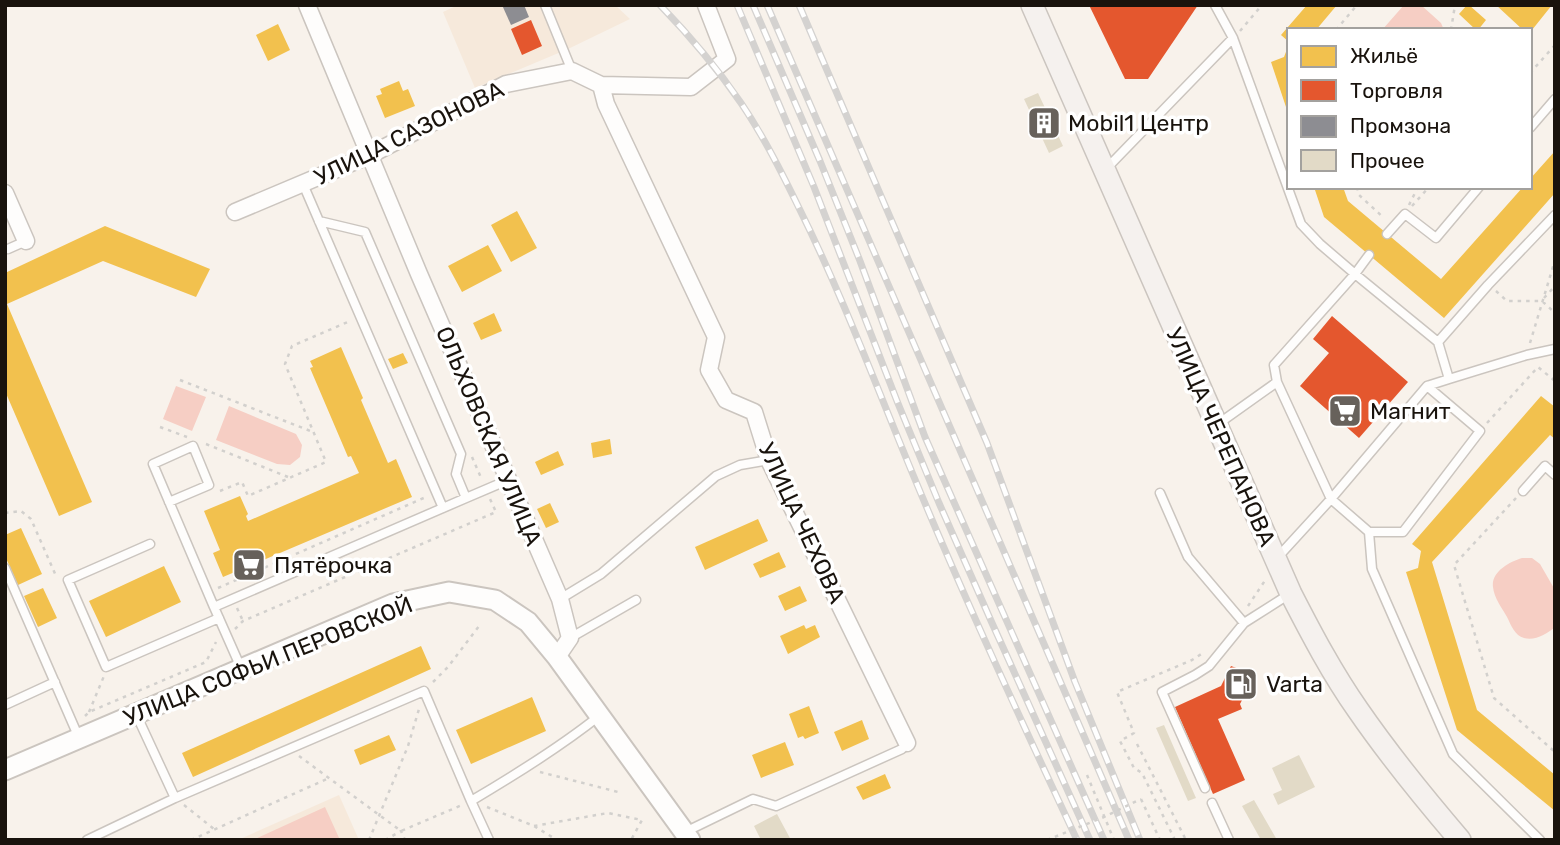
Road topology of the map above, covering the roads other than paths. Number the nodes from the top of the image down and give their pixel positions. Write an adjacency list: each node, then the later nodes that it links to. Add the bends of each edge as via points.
1 (307, 5): 11 (street, ОЛЬХОВСКАЯ УЛИЦА)
2 (545, 5): 7 (lane)
3 (706, 5): 8 (street, via 727,59 709,73 691,86)
4 (1032, 5): 12 (main road, УЛИЦА ЧЕРЕПАНОВА)
5 (1215, 5): 6 (lane)
6 (1233, 38): 12 (lane); 14 (lane)
7 (572, 71): 8 (street); 11 (street, УЛИЦА САЗОНОВА, via 506,84)
8 (601, 85): 32 (street, УЛИЦА ЧЕХОВА, via 716,337 709,369 726,400 754,412)
9 (1555, 99): 10 (lane)
10 (1532, 126)
11 (370, 155): 13 (street, УЛИЦА САЗОНОВА); 34 (street, ОЛЬХОВСКАЯ УЛИЦА)
12 (1104, 172): 31 (main road, УЛИЦА ЧЕРЕПАНОВА)
13 (303, 184): 18 (street, УЛИЦА САЗОНОВА); 20 (lane)
14 (1287, 188)
15 (1287, 189): 25 (lane, via 1300,224)
16 (1477, 189): 21 (lane, via 1436,237 1405,214)
17 (5, 194): 22 (street)
18 (235, 212)
19 (1555, 215): 26 (lane)
20 (319, 221): 37 (lane, via 365,232 461,454 456,474); 40 (lane)
21 (1387, 234)
22 (26, 241): 23 (lane)
23 (8, 250)
24 (1370, 255): 25 (lane)
25 (1355, 274): 26 (lane); 29 (lane, via 1274,365)
26 (1437, 342): 28 (lane)
27 (1555, 349): 28 (lane)
28 (1449, 379): 30 (lane)
29 (1277, 382): 31 (lane); 38 (lane)
30 (1427, 386): 38 (lane); 41 (lane, via 1480,431 1403,533)
31 (1216, 425): 44 (main road, УЛИЦА ЧЕРЕПАНОВА)
32 (769, 460): 46 (lane, via 740,465 716,476 601,575); 59 (street, УЛИЦА ЧЕХОВА)
33 (1555, 475): 35 (lane, via 1545,466)
34 (508, 480): 37 (lane); 46 (street, ОЛЬХОВСКАЯ УЛИЦА)
35 (1523, 491)
36 (1160, 493): 50 (lane, via 1188,557)
37 (466, 498): 40 (lane)
38 (1331, 499): 41 (lane); 44 (lane)
39 (170, 502): 39 (lane, via 153,464 193,446 209,485); 48 (lane)
40 (443, 508): 48 (lane)
41 (1369, 532): 70 (lane, via 1372,569 1453,754)
42 (150, 544): 49 (lane, via 68,580 106,667)
43 (5, 568): 54 (lane)
44 (1270, 569): 45 (main road, УЛИЦА ЧЕРЕПАНОВА)
45 (1291, 594): 50 (lane); 69 (main road, УЛИЦА ЧЕРЕПАНОВА, via 1356,708)
46 (560, 599): 51 (street, ОЛЬХОВСКАЯ УЛИЦА)
47 (636, 600): 51 (lane)
48 (215, 607): 49 (lane)
49 (219, 618): 53 (lane)
50 (1242, 621): 61 (lane, via 1209,666 1162,692)
51 (570, 638): 52 (street)
52 (557, 657): 53 (street, УЛИЦА СОФЬИ ПЕРОВСКОЙ, via 528,622 495,600 449,592 393,604); 57 (street)
53 (241, 668): 56 (street, УЛИЦА СОФЬИ ПЕРОВСКОЙ)
54 (55, 682): 55 (lane); 58 (lane)
55 (5, 705)
56 (136, 714): 58 (street, УЛИЦА СОФЬИ ПЕРОВСКОЙ); 62 (lane)
57 (599, 716): 63 (lane); 65 (street)
58 (79, 738): 60 (street, УЛИЦА СОФЬИ ПЕРОВСКОЙ)
59 (907, 743): 65 (lane, via 776,806 753,799)
60 (5, 770)
61 (1205, 788)
62 (176, 798): 63 (lane, via 424,691); 66 (lane)
63 (471, 801): 67 (lane)
64 (1212, 803): 68 (lane)
65 (687, 836)
66 (88, 840)
67 (489, 840)
68 (1229, 840)
69 (1460, 840)
70 (1540, 840)

